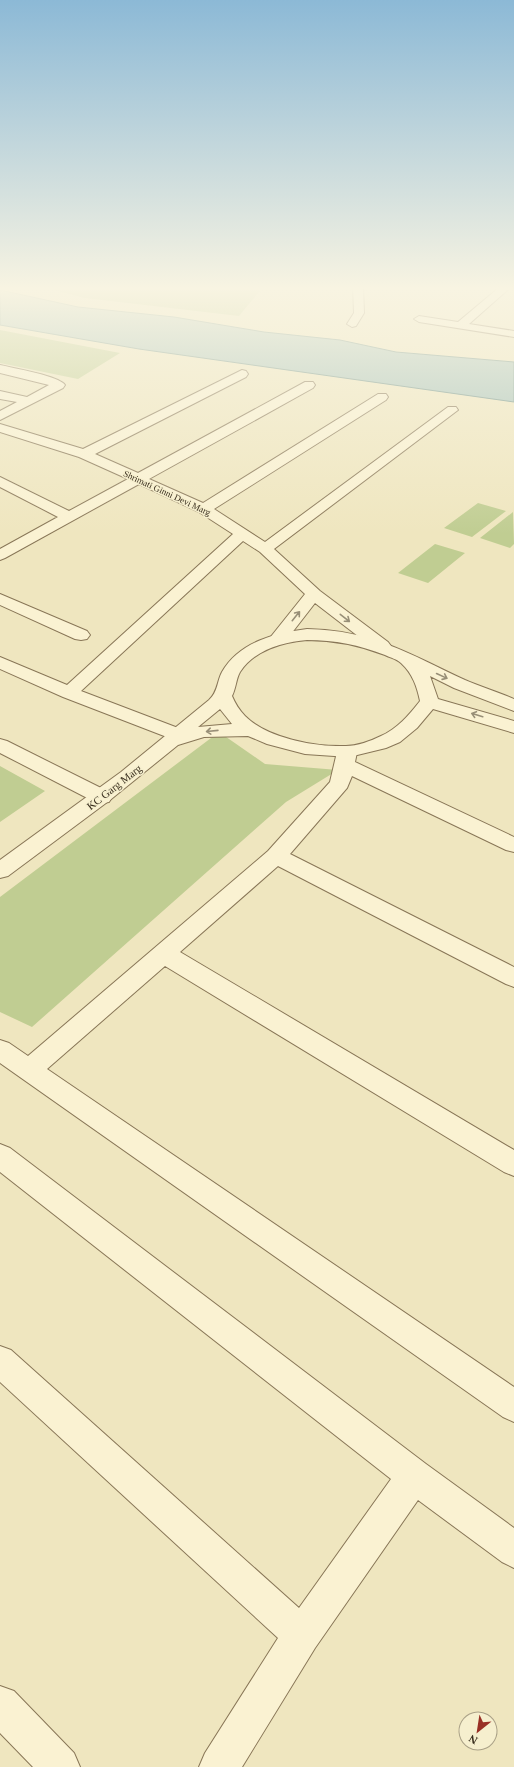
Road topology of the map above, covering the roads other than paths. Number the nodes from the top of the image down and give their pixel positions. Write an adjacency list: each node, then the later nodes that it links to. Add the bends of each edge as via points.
1 (0, 369): 6 (street, via 59,385)
2 (242, 374): 10 (street)
3 (309, 385): 11 (street)
4 (0, 395): 6 (street)
5 (382, 397): 13 (street)
6 (29, 401): 8 (street)
7 (452, 410): 16 (street)
8 (0, 416)
9 (0, 428): 10 (street, Shrimati Ginni Devi Marg)
10 (84, 454): 11 (street, Shrimati Ginni Devi Marg)
11 (139, 480): 13 (street, Shrimati Ginni Devi Marg); 14 (street)
12 (0, 482): 14 (street)
13 (204, 509): 15 (street, Shrimati Ginni Devi Marg)
14 (70, 517): 17 (street)
15 (242, 534): 16 (street, Shrimati Ginni Devi Marg); 25 (street)
16 (265, 549): 18 (street, Shrimati Ginni Devi Marg)
17 (0, 554)
18 (314, 594): 21 (street, one-way to 18); 22 (street, Shrimati Ginni Devi Marg, one-way to 22)
19 (0, 599): 20 (street)
20 (81, 635)
21 (278, 639): 22 (street, via 308,635 335,636); 26 (street, via 259,647 243,659 231,672)
22 (382, 646): 23 (street)
23 (407, 659): 27 (street, via 425,682); 28 (street, one-way to 28, via 460,684)
24 (0, 662): 25 (street)
25 (69, 693): 31 (street)
26 (223, 696): 30 (street, via 239,722); 31 (street, KC Garg Marg)
27 (429, 702): 29 (street, one-way to 27); 33 (street, via 404,731 386,742)
28 (514, 705)
29 (514, 727)
30 (251, 730): 31 (street, one-way to 31, via 196,733); 33 (street, via 281,743)
31 (175, 739): 34 (street, KC Garg Marg)
32 (0, 745): 34 (street)
33 (346, 758): 35 (street); 36 (street, via 340,784)
34 (102, 797): 37 (street, KC Garg Marg)
35 (514, 845)
36 (276, 856): 38 (street); 39 (street)
37 (0, 871)
38 (164, 954): 41 (street); 43 (street)
39 (514, 978)
40 (0, 1050): 41 (street)
41 (29, 1070): 45 (street)
42 (0, 1156): 46 (street)
43 (514, 1164)
44 (0, 1361): 48 (street)
45 (514, 1406)
46 (414, 1476): 47 (street); 48 (street)
47 (514, 1550)
48 (302, 1635): 51 (street)
49 (0, 1705): 50 (street)
50 (60, 1767)
51 (219, 1767)

